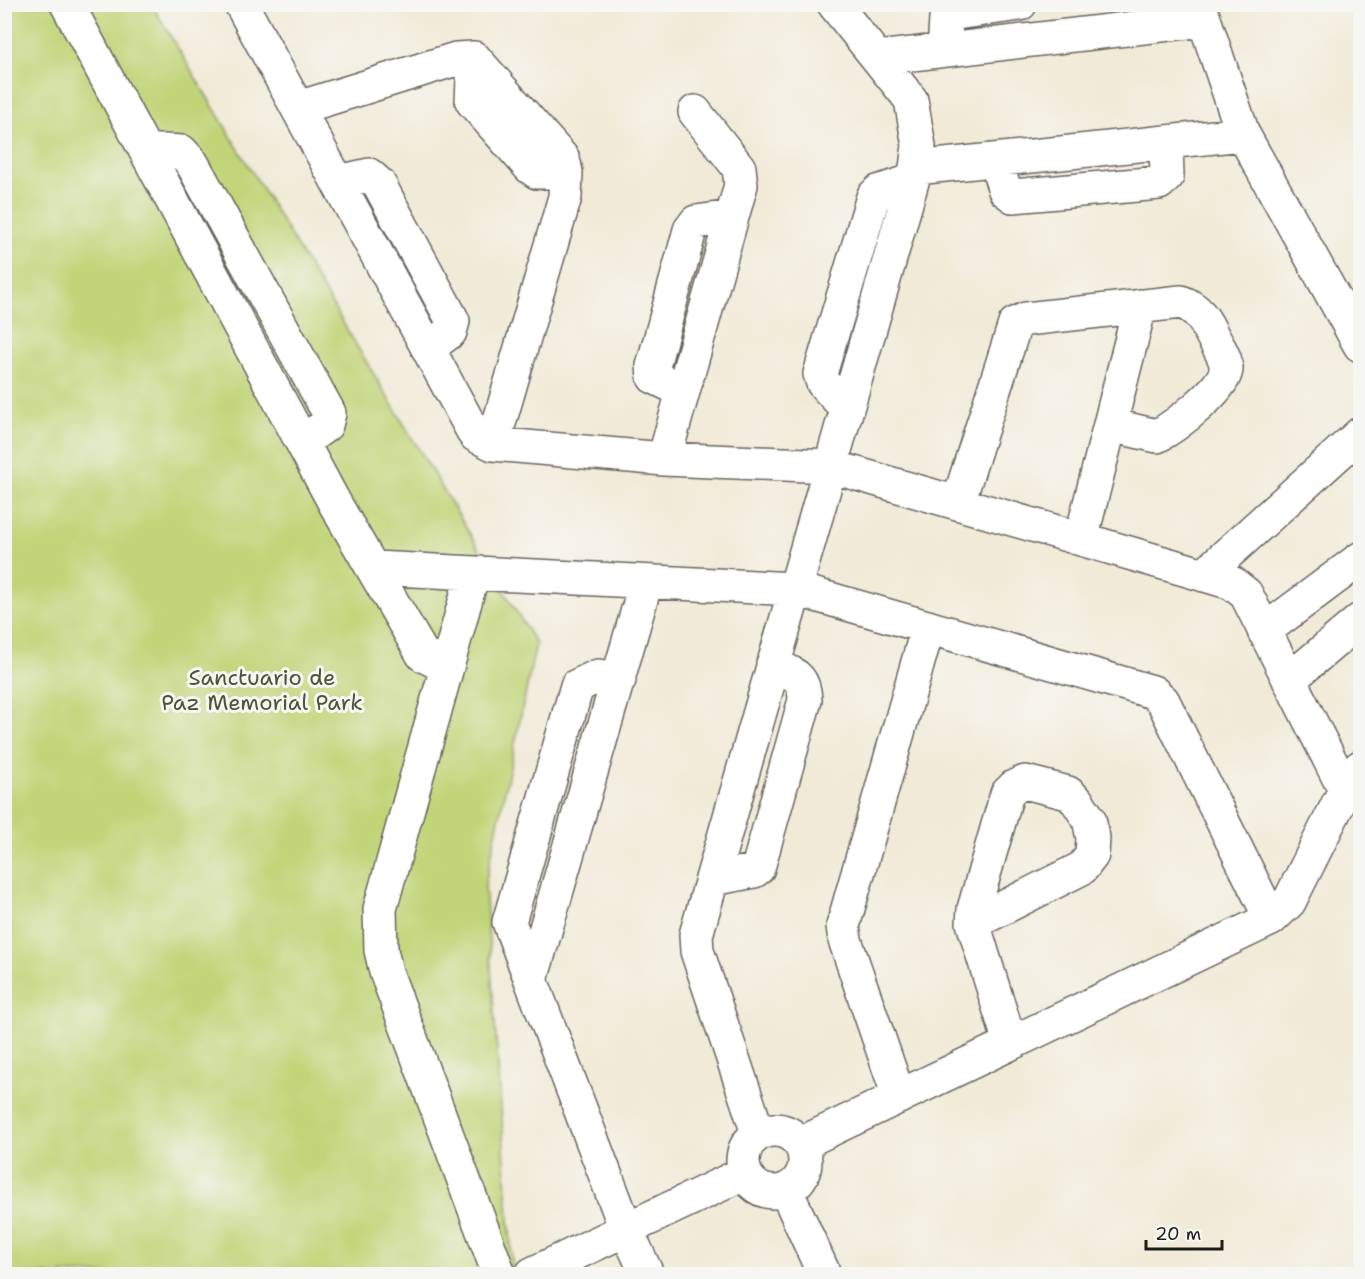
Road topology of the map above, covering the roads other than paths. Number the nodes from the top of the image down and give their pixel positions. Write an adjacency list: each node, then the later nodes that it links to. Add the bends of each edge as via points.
1 (241, 4): 9 (street)
2 (834, 4): 8 (street)
3 (1020, 4): 7 (street, via 956,13 946,19)
4 (78, 7): 23 (street, via 145,150 182,152 192,163 329,413 326,425 302,442)
5 (1202, 12): 6 (street); 11 (street)
6 (1109, 17): 7 (street)
7 (944, 50): 8 (street)
8 (878, 58): 12 (street, via 911,99 919,146)
9 (298, 108): 17 (street, via 338,182 369,175 379,183 453,321 450,332 428,348 475,435); 17 (street, via 456,59 474,58 472,101 530,167 537,172 566,172 565,197)
10 (695, 112): 18 (street, via 739,168 741,185 732,217 696,222 690,230 653,366 654,377 683,391)
11 (1243, 134): 12 (street, via 1166,142 1167,176 1159,183 1013,196 1005,190 995,160); 14 (street)
12 (914, 174): 19 (street, via 873,197 820,374 823,383 847,409)
13 (1140, 306): 15 (street); 15 (street, via 1181,302 1193,307 1206,321 1227,366 1225,380 1172,428 1157,436); 20 (street, via 1026,319 1015,324)
14 (1360, 345)
15 (1110, 425): 21 (street)
16 (1360, 434): 25 (street)
17 (493, 444): 18 (street)
18 (664, 459): 19 (street)
19 (830, 466): 20 (street); 27 (street)
20 (958, 503): 21 (street)
21 (1081, 539): 25 (street)
22 (1360, 559): 30 (street)
23 (374, 568): 24 (street); 31 (street, via 423,654)
24 (473, 573): 26 (street); 31 (street)
25 (1204, 575): 30 (street, via 1232,583 1246,594)
26 (646, 582): 27 (street); 42 (street, via 619,680 598,676 577,686 509,922)
27 (795, 589): 29 (street); 38 (street, via 773,664 799,678 805,686 805,700 758,868 712,879 696,936 697,951)
28 (1360, 620): 32 (street)
29 (928, 627): 34 (street, via 1153,692 1163,701); 37 (street, via 843,927)
30 (1264, 631): 32 (street)
31 (447, 668): 44 (street, via 380,909 381,950)
32 (1289, 680): 33 (street)
33 (1353, 778): 34 (street, via 1289,902)
34 (1271, 919): 36 (street)
35 (973, 923): 36 (street)
36 (1010, 1044): 37 (street)
37 (899, 1097): 39 (street)
38 (758, 1133): 39 (street, via 772,1129 787,1131); 40 (street, via 742,1157)
39 (800, 1144): 41 (street, via 806,1161 800,1179)
40 (745, 1173): 41 (street, via 755,1186 770,1192); 42 (street)
41 (786, 1190): 43 (street)
42 (627, 1229): 45 (street); 46 (street)
43 (821, 1273)
44 (499, 1275)
45 (532, 1275)
46 (647, 1275)

